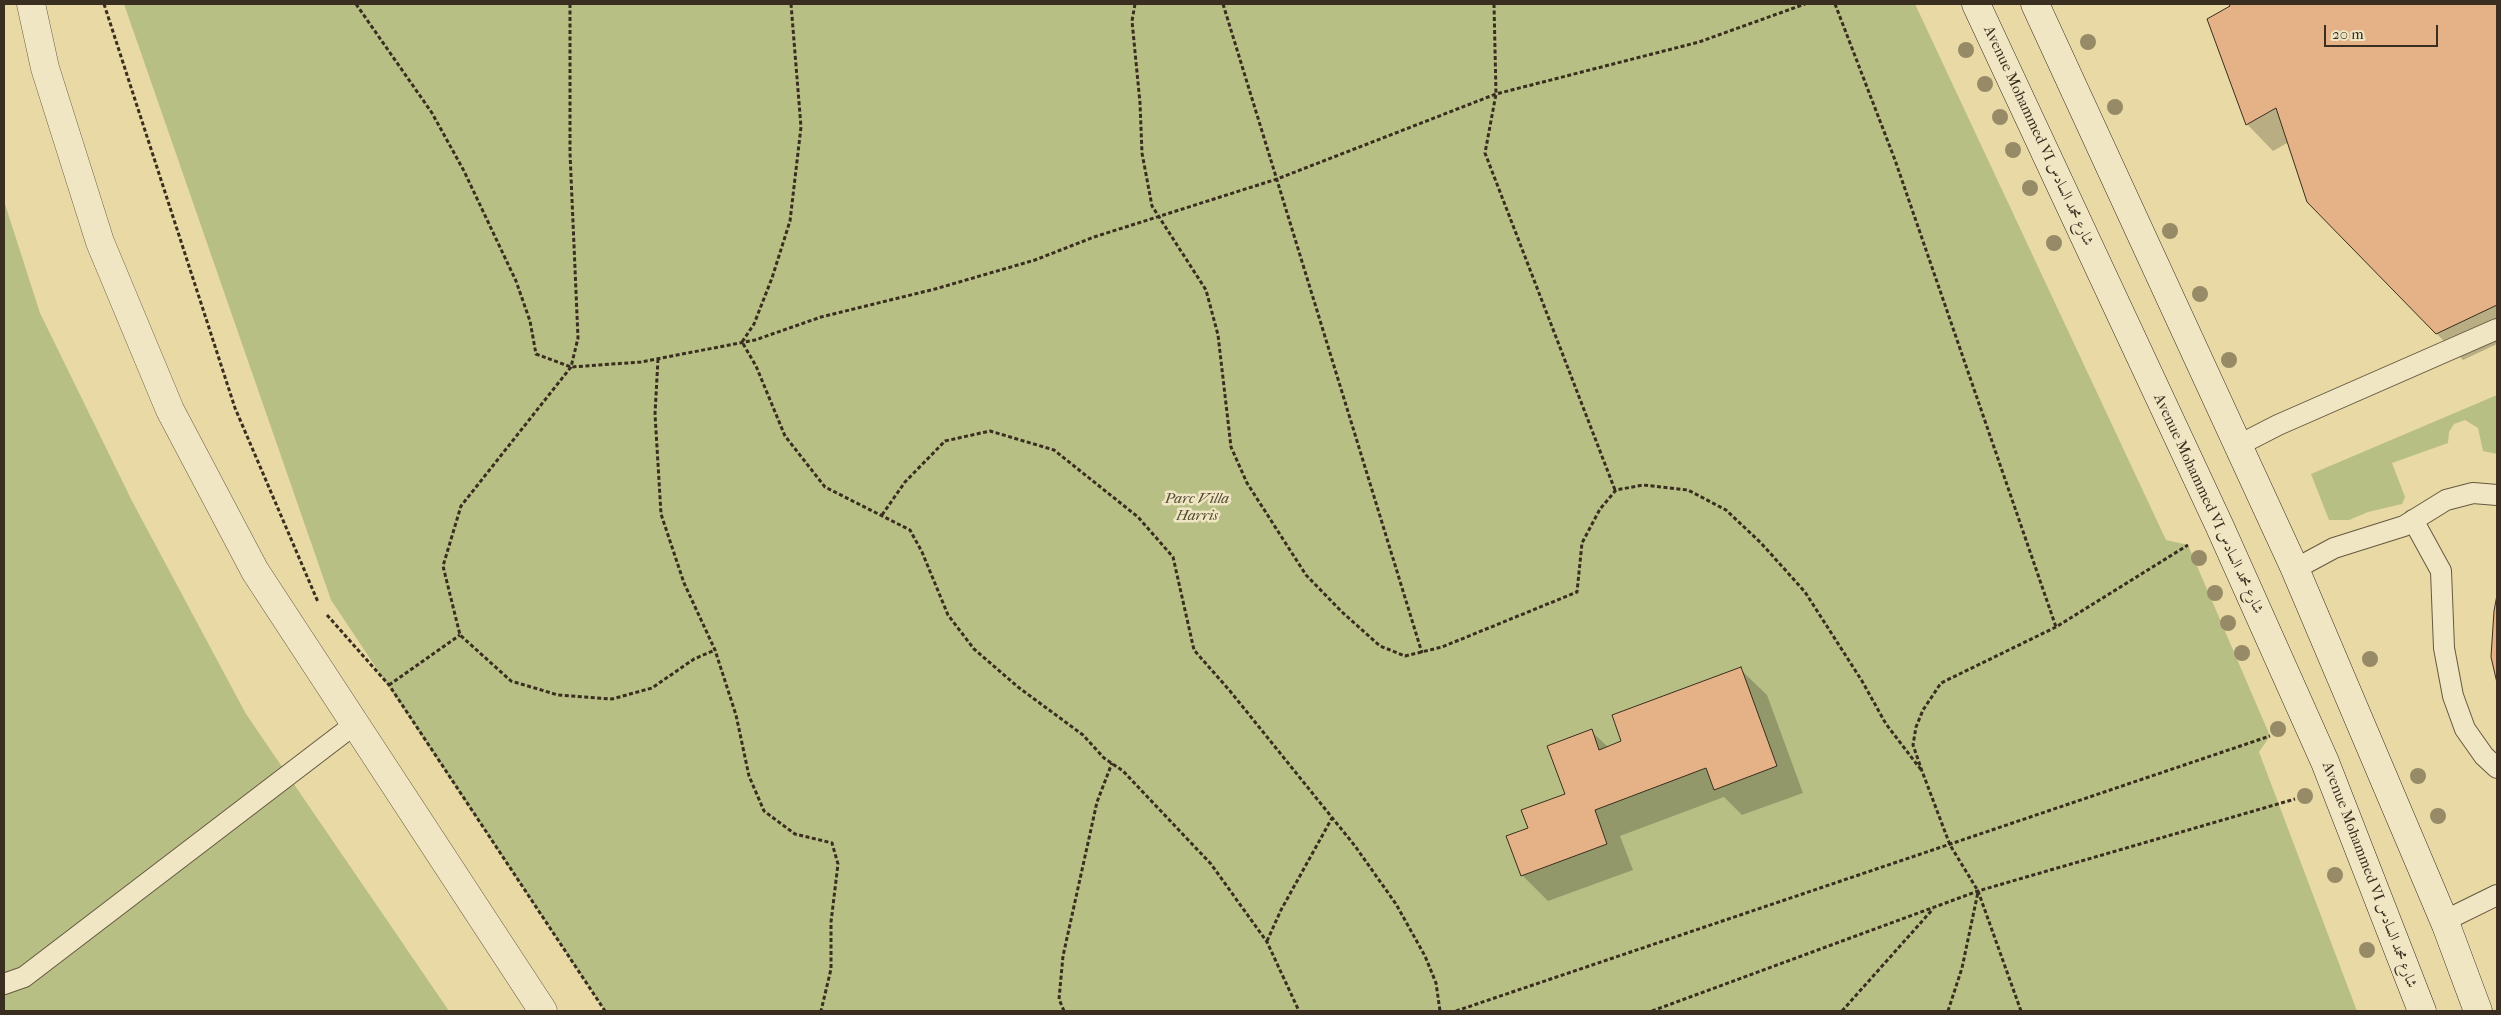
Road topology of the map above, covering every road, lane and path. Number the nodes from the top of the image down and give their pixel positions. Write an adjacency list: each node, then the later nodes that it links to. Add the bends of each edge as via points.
1 (31, 4): 32 (main road, via 45,68 100,242 170,410 255,572)
2 (104, 4): 31 (path, via 235,408 321,608)
3 (356, 4): 19 (path, via 432,113 464,171 516,281 530,321 536,354)
4 (570, 4): 19 (path, via 570,153 578,338)
5 (791, 4): 17 (path, via 801,127 790,222 754,324)
6 (1135, 4): 15 (path, via 1132,21 1142,153 1152,206)
7 (1223, 4): 14 (path)
8 (1494, 4): 13 (path)
9 (1805, 4): 13 (path, via 1699,42)
10 (1834, 4): 27 (path, via 1895,160)
11 (1976, 4): 57 (main road, Avenue Mohammed VI شارع محمد السادس, via 2220,527 2321,753)
12 (2035, 4): 20 (main road)
13 (1496, 94): 14 (path); 21 (path, via 1484,153)
14 (1277, 179): 15 (path); 30 (path)
15 (1159, 217): 17 (path, via 1026,262 821,317); 30 (path, via 1206,290 1218,335 1231,447 1247,483 1306,575 1342,612 1380,646 1405,656)
16 (2497, 329): 20 (lane)
17 (742, 342): 18 (path); 23 (path, via 756,366 785,436 825,487)
18 (658, 359): 19 (path); 29 (path, via 655,414 660,514 684,583)
19 (571, 367): 28 (path, via 461,506 443,566)
20 (2239, 445): 26 (main road)
21 (1616, 490): 30 (path, via 1600,509 1582,543 1577,592 1442,648); 36 (path, via 1643,485 1688,490 1726,510 1805,592 1886,724)
22 (2497, 495): 24 (lane, via 2473,493 2446,500)
23 (882, 515): 34 (path, via 910,530 948,615 974,649 1018,687 1083,735); 38 (path, via 905,482 945,441 990,431 1054,450 1138,517 1173,557 1194,650)
24 (2413, 520): 26 (lane, via 2404,526 2334,548); 35 (lane, via 2442,571 2444,648 2453,696 2466,729 2484,756)
25 (2188, 545): 27 (path)
26 (2296, 569): 43 (main road)
27 (2056, 627): 36 (path, via 1941,683 1916,727 1913,745)
28 (460, 635): 29 (path, via 511,681 558,695 612,699 652,688 694,659); 31 (path)
29 (715, 650): 48 (path, via 736,715 749,776 764,810 796,834 832,842 838,864 831,922 831,969)
30 (1422, 653)
31 (389, 685): 47 (path)
32 (355, 724): 45 (lane, via 24,977); 46 (main road)
33 (2270, 736): 39 (path)
34 (1112, 763): 44 (path, via 1211,864); 49 (path, via 1097,802 1063,956 1059,999)
35 (2497, 768)
36 (1922, 771): 39 (path)
37 (2295, 799): 40 (path)
38 (1332, 818): 44 (path); 51 (path, via 1396,904 1426,956 1436,983)
39 (1950, 845): 40 (path); 52 (path)
40 (1978, 891): 42 (path); 55 (path, via 1962,968); 56 (path)
41 (2497, 895): 43 (lane)
42 (1933, 908): 53 (path); 54 (path)
43 (2444, 921): 58 (main road)
44 (1267, 942): 50 (path)
45 (4, 984)
46 (543, 1011)
47 (605, 1011)
48 (821, 1011)
49 (1064, 1011)
50 (1298, 1011)
51 (1440, 1011)
52 (1456, 1011)
53 (1652, 1011)
54 (1842, 1011)
55 (1948, 1011)
56 (2021, 1011)
57 (2422, 1011)
58 (2478, 1011)

